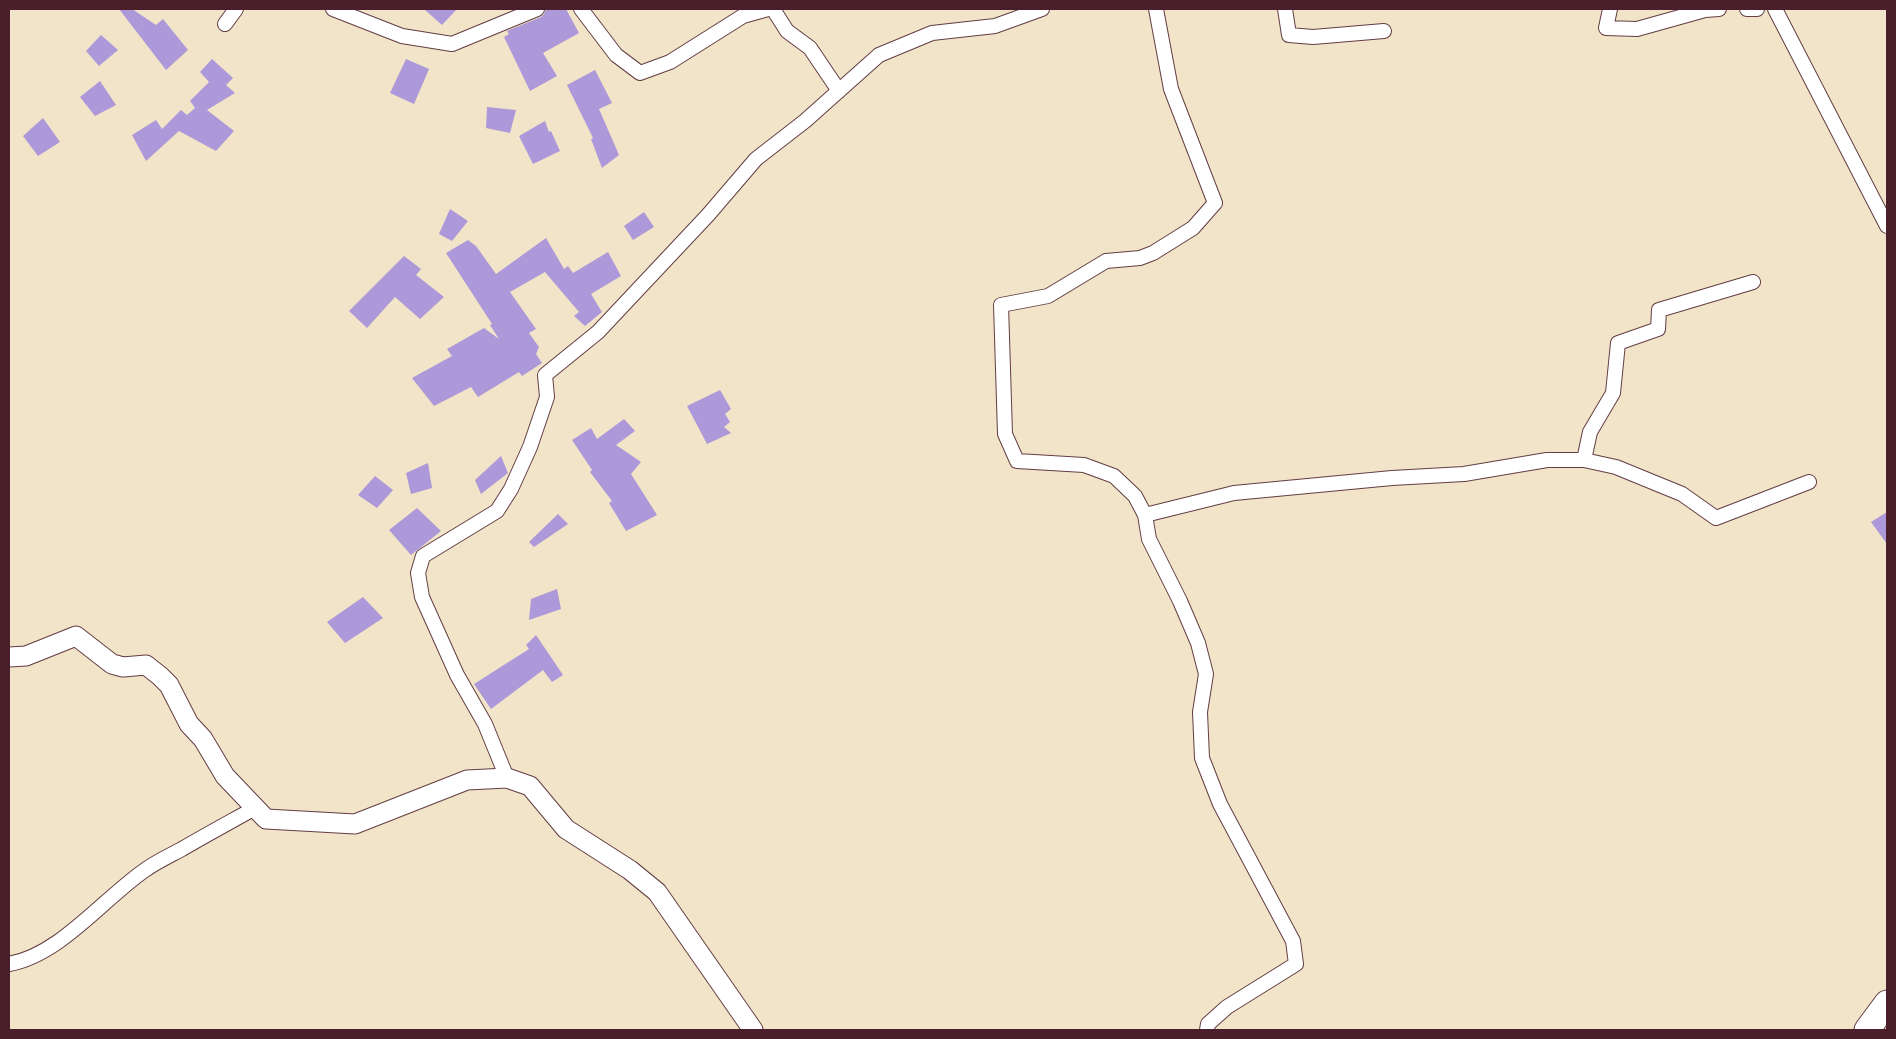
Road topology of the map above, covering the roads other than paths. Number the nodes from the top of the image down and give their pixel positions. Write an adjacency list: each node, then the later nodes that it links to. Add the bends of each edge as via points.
1 (236, 9): 15 (street)
2 (333, 9): 3 (street, via 402,36 452,44)
3 (537, 9)
4 (581, 9): 5 (street, via 616,55 640,73 670,62 743,16)
5 (768, 9)
6 (773, 9): 17 (street, via 787,31 810,48)
7 (1042, 9): 17 (street, via 995,26 932,33 878,55)
8 (1156, 9): 22 (street, via 1171,89 1215,203 1193,228 1153,253 1140,258 1106,261 1048,296 1001,305 1005,434 1017,461 1084,465 1114,476 1135,496)
9 (1285, 9): 16 (street, via 1289,35 1313,37)
10 (1610, 9): 11 (street, via 1606,28 1638,29 1705,10)
11 (1720, 9)
12 (1747, 9): 13 (street)
13 (1757, 9)
14 (1774, 9): 18 (street)
15 (225, 24)
16 (1384, 31)
17 (839, 91): 24 (street, via 756,159 702,222 598,332 545,375 547,397 530,447 511,489 497,510 423,556 418,573 422,597 457,675 485,724)
18 (1887, 226)
19 (1753, 282): 20 (street, via 1659,310 1658,329 1618,343 1613,393 1590,432)
20 (1584, 460): 21 (street, via 1616,466 1682,494 1716,518); 22 (street, via 1547,460 1464,474 1234,493)
21 (1809, 482)
22 (1145, 516): 29 (street, via 1149,539 1198,643 1206,674 1200,712 1202,758 1220,804 1293,941 1296,964 1226,1007 1208,1024)
23 (9, 657): 25 (street, via 26,656 76,636 112,664 123,667 146,665 153,669 169,684 189,724 203,739 225,776)
24 (507, 778): 25 (street, via 467,780 355,824 266,820); 28 (street, via 530,786 566,829 630,870 657,892)
25 (255, 808): 26 (street, via 146,868 44,950 24,961)
26 (9, 964)
27 (1887, 1003): 30 (highway)
28 (753, 1030)
29 (1207, 1030)
30 (1867, 1030)

